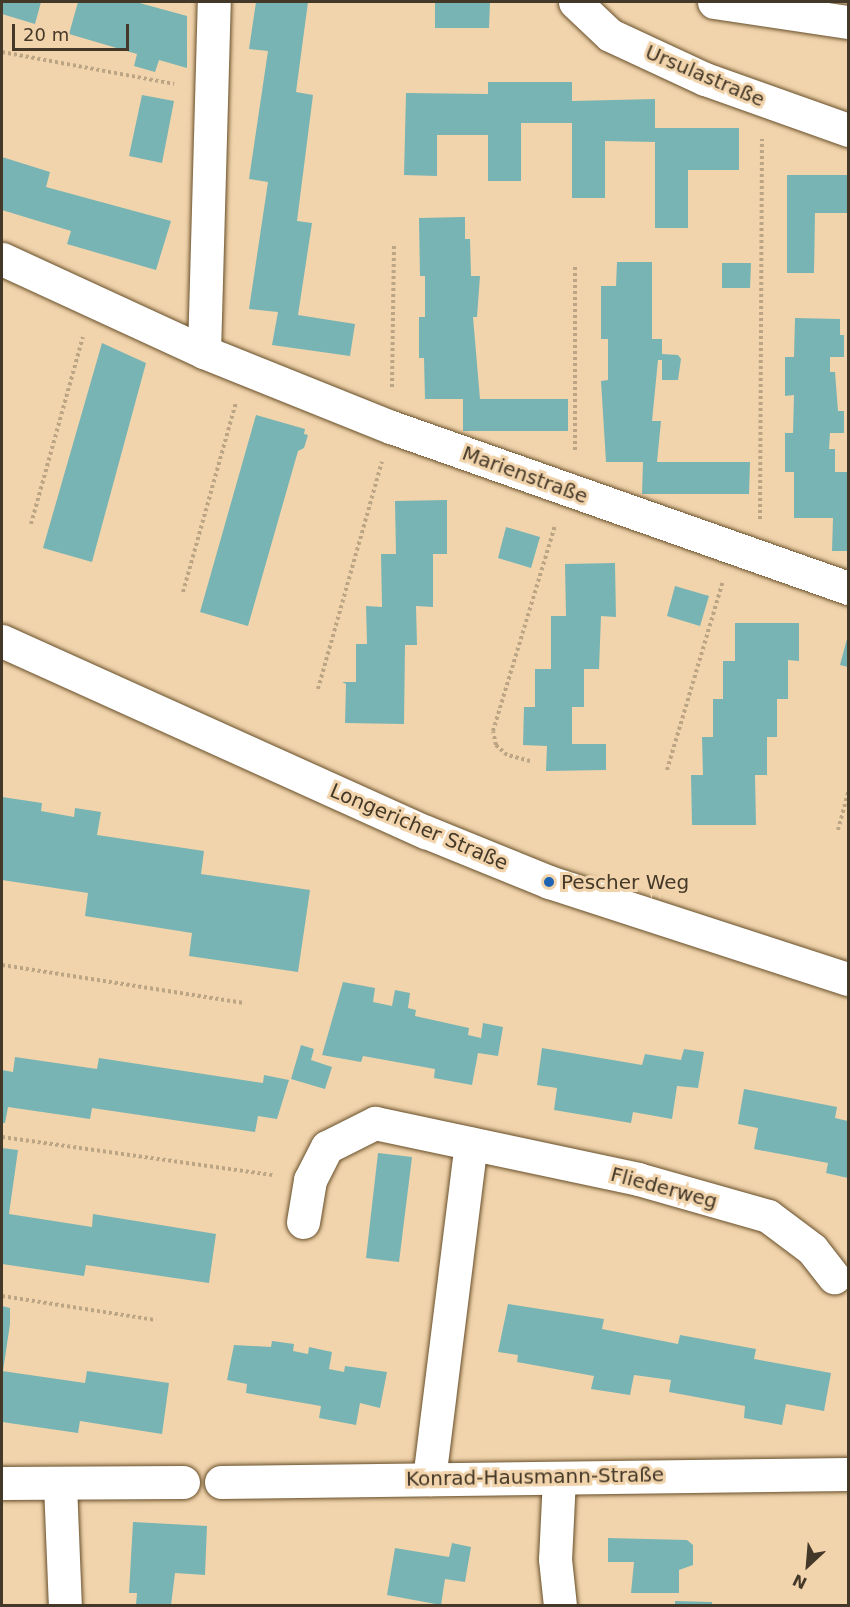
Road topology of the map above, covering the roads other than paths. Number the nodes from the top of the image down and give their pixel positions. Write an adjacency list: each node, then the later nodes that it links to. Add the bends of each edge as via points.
1 (214, 2): 7 (street)
2 (575, 2): 5 (street, Ursulastraße, via 610,35 769,104)
3 (714, 2): 4 (street)
4 (849, 22)
5 (849, 130)
6 (2, 259): 7 (street, Marienstraße)
7 (204, 352): 8 (street, Marienstraße, via 392,427)
8 (849, 588)
9 (2, 641): 10 (street, Longericher Straße, via 426,832 538,878)
10 (849, 979)
11 (471, 1144): 12 (street, Fliederweg, via 375,1123 327,1147 310,1180); 13 (street, Fliederweg, via 638,1179 768,1216 812,1250); 16 (street)
12 (303, 1222)
13 (834, 1277)
14 (849, 1474): 15 (street, Konrad-Hausmann-Straße)
15 (559, 1478): 16 (street, Konrad-Hausmann-Straße); 22 (street, via 555,1559)
16 (429, 1479): 18 (street, Konrad-Hausmann-Straße)
17 (183, 1482): 20 (street)
18 (221, 1482)
19 (2, 1483): 20 (street)
20 (60, 1484): 21 (street)
21 (65, 1605)
22 (560, 1605)

